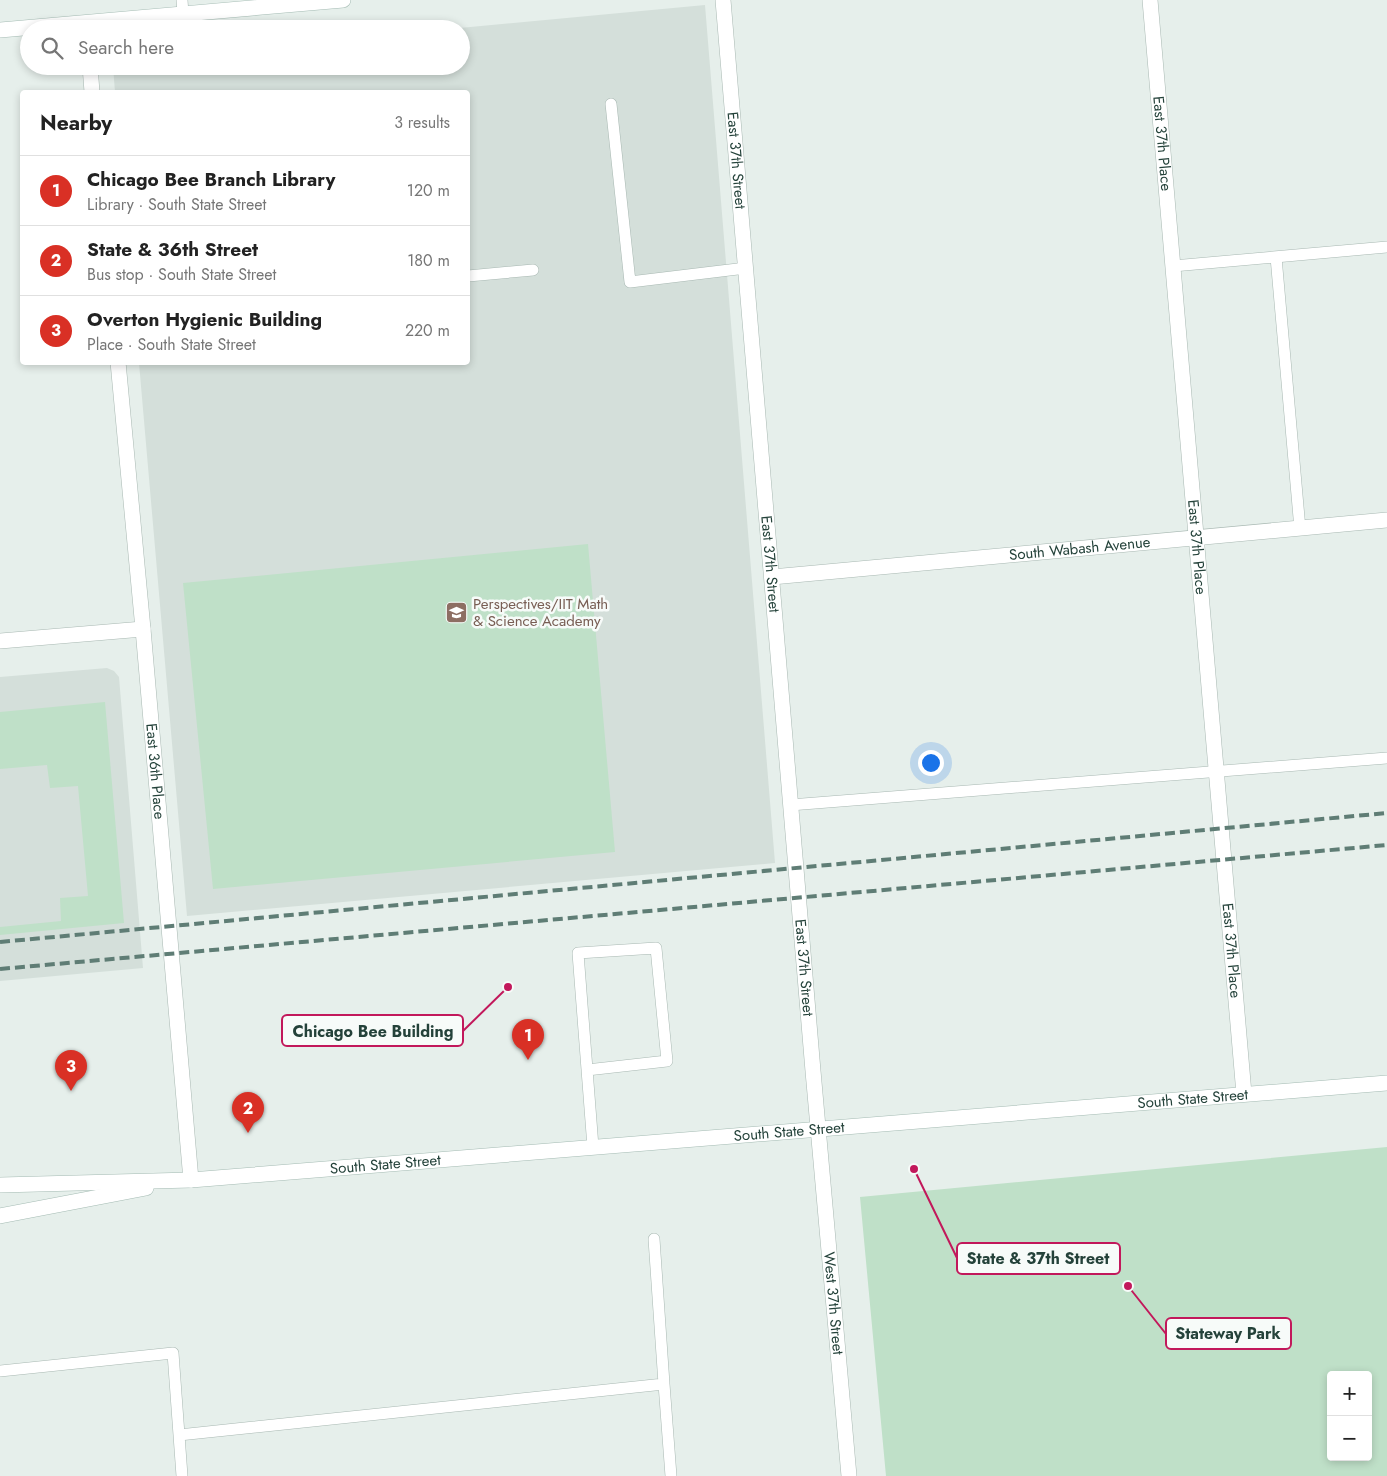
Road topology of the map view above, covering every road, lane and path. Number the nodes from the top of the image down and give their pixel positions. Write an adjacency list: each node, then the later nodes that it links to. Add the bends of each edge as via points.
1 (343, 0): 4 (street)
2 (723, 0): 14 (street, East 37th Street)
3 (1150, 0): 13 (street, East 37th Place)
4 (182, 7): 5 (street)
5 (116, 20)
6 (20, 29): 7 (street)
7 (0, 30)
8 (91, 75): 9 (street)
9 (92, 90)
10 (612, 104): 14 (lane, via 630,282)
11 (1387, 248): 12 (lane)
12 (1276, 257): 13 (lane); 19 (lane)
13 (1173, 266): 20 (street, East 37th Place)
14 (746, 268): 21 (street, East 37th Street)
15 (533, 270): 16 (lane)
16 (470, 276)
17 (118, 365): 22 (street, East 36th Place)
18 (1387, 520): 19 (street, South Wabash Avenue)
19 (1300, 528): 20 (street, South Wabash Avenue)
20 (1196, 538): 21 (street, South Wabash Avenue); 25 (street, East 37th Place)
21 (772, 577): 26 (street, East 37th Street)
22 (143, 630): 23 (street); 32 (street, East 36th Place)
23 (0, 641)
24 (1387, 758): 25 (lane)
25 (1216, 771): 26 (lane); 29 (street, East 37th Place)
26 (790, 805): 30 (street, East 37th Street)
27 (587, 1070): 27 (lane, via 667,1060 656,948 578,953); 31 (lane)
28 (1387, 1083): 29 (street, South State Street)
29 (1244, 1094): 30 (street, South State Street)
30 (818, 1129): 31 (street, South State Street); 41 (street, West 37th Street)
31 (593, 1147): 32 (street, South State Street)
32 (191, 1180): 33 (street, South State Street); 34 (street, South State Street)
33 (0, 1185)
34 (0, 1216)
35 (654, 1239): 37 (lane)
36 (0, 1371): 38 (lane, via 173,1353)
37 (664, 1384): 38 (lane); 40 (lane)
38 (179, 1435): 39 (lane)
39 (182, 1476)
40 (671, 1476)
41 (849, 1476)

